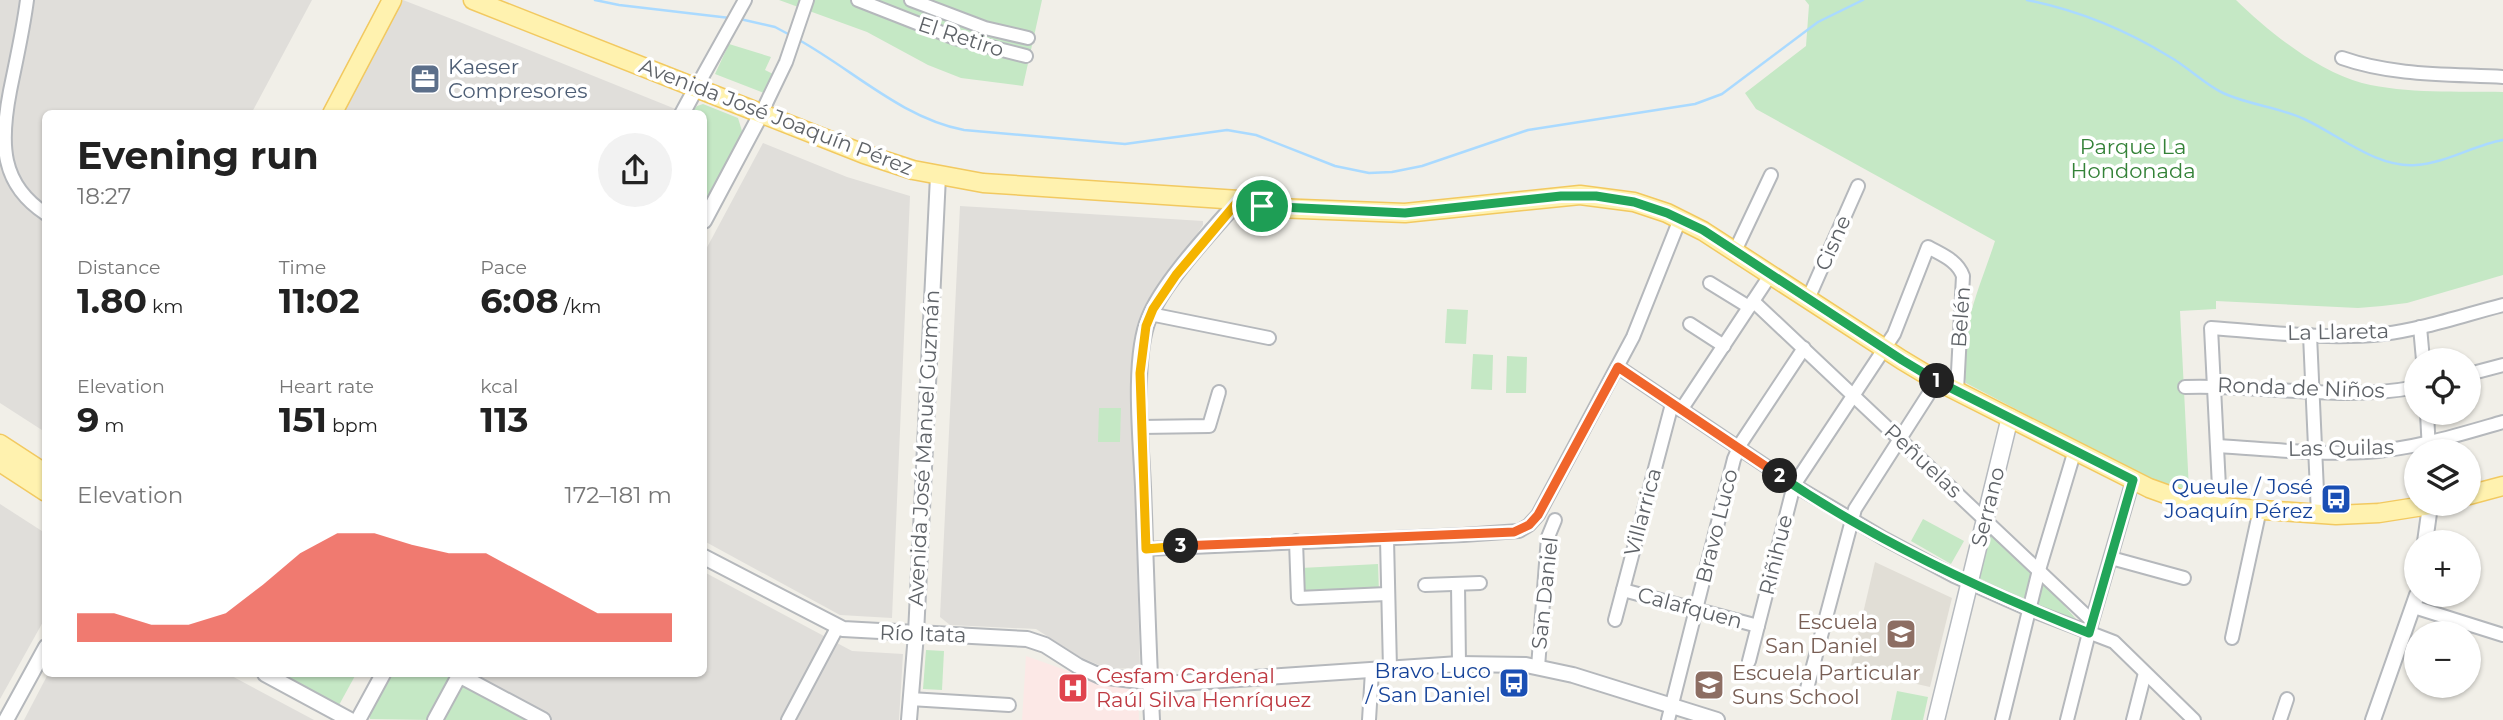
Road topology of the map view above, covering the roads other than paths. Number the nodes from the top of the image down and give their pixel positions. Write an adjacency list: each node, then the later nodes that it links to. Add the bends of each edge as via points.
1 (27, 0): 22 (street, via 0,149 15,189)
2 (392, 0): 15 (main road)
3 (473, 0): 14 (main road, Avenida José Joaquín Pérez)
4 (745, 0): 14 (street)
5 (858, 0): 10 (street, El Retiro)
6 (911, 0): 8 (street, El Retiro)
7 (806, 4): 17 (street)
8 (1007, 34): 9 (street, El Retiro); 10 (street, via 1008,45)
9 (1028, 38)
10 (1001, 51): 11 (street, El Retiro)
11 (1026, 56)
12 (2342, 58): 13 (street, via 2399,71)
13 (2503, 77)
14 (696, 88): 16 (street); 17 (main road, Avenida José Joaquín Pérez)
15 (334, 110)
16 (684, 110)
17 (761, 114): 19 (main road, Avenida José Joaquín Pérez, via 881,160); 23 (street)
18 (1771, 175): 25 (street)
19 (937, 176): 21 (main road, Avenida José Joaquín Pérez); 98 (street, Avenida José Manuel Guzmán)
20 (1858, 186): 28 (street, Cisne)
21 (1239, 200): 24 (main road, Avenida José Joaquín Pérez, via 1276,208 1405,213 1580,195 1634,202); 31 (street, via 1176,275)
22 (42, 212)
23 (707, 215)
24 (1680, 219): 25 (main road, Avenida José Joaquín Pérez); 41 (street)
25 (1735, 251): 26 (main road, Avenida José Joaquín Pérez)
26 (1771, 274): 28 (main road, Avenida José Joaquín Pérez); 29 (street, Villarrica)
27 (1710, 283): 29 (street, Peñuelas)
28 (1808, 299): 39 (main road, Avenida José Joaquín Pérez)
29 (1751, 304): 36 (street, Villarrica); 37 (street, Peñuelas)
30 (2503, 305): 33 (street, La Llareta)
31 (1150, 314): 35 (street); 54 (street, via 1141,357)
32 (1690, 324): 36 (street)
33 (2420, 327): 34 (street, La Llareta, via 2384,334); 38 (street)
34 (2310, 335): 44 (street, La Llareta, via 2211,328); 49 (street)
35 (1269, 338)
36 (1724, 346): 51 (street, Villarrica)
37 (1804, 348): 50 (street, Peñuelas); 59 (street, Bravo Luco)
38 (2422, 348)
39 (1885, 349): 43 (main road, Avenida José Joaquín Pérez); 47 (street, Belén, via 1928,247 1960,267 1963,276); 50 (street, Riñihue)
40 (2503, 365): 42 (street)
41 (1618, 367): 51 (street); 77 (street, via 1529,525 1514,532)
42 (2481, 371)
43 (1937, 381): 47 (main road, Avenida José Joaquín Pérez); 55 (street)
44 (2215, 386): 45 (street, Ronda de Niños); 49 (street, Ronda de Niños); 58 (street)
45 (2185, 387)
46 (2404, 389): 49 (street, Ronda de Niños)
47 (1957, 391): 52 (main road, Avenida José Joaquín Pérez)
48 (1219, 392): 54 (street, via 1209,426)
49 (2313, 393): 62 (street)
50 (1853, 394): 55 (street, Peñuelas); 66 (street, Riñihue)
51 (1676, 407): 59 (street); 88 (street, Villarrica)
52 (2010, 416): 61 (main road, Avenida José Joaquín Pérez); 74 (main road, Serrano)
53 (2503, 422): 56 (street, Las Quilas)
54 (1141, 427): 79 (street)
55 (1899, 438): 74 (street, Peñuelas); 76 (street)
56 (2453, 439)
57 (0, 443): 64 (main road)
58 (2218, 446): 62 (street, Las Quilas); 70 (street)
59 (1739, 448): 66 (street); 92 (street, Bravo Luco)
60 (2404, 449): 62 (street, Las Quilas)
61 (2075, 450): 65 (main road, Avenida José Joaquín Pérez); 82 (street)
62 (2316, 452): 73 (street)
63 (0, 462): 68 (main road)
64 (42, 471)
65 (2133, 480): 70 (main road, Avenida José Joaquín Pérez, via 2175,498); 80 (street)
66 (1794, 485): 76 (street); 95 (street, Riñihue)
67 (2503, 486): 69 (main road)
68 (42, 489)
69 (2481, 492)
70 (2220, 507): 71 (main road, Avenida José Joaquín Pérez)
71 (2260, 509): 73 (main road, Avenida José Joaquín Pérez); 100 (street)
72 (2404, 509): 73 (main road, Avenida José Joaquín Pérez)
73 (2318, 514)
74 (1985, 519): 82 (street, Peñuelas); 86 (main road, Serrano)
75 (1555, 520): 104 (street, San Daniel, via 1548,537)
76 (1851, 521): 86 (street); 113 (street)
77 (1387, 538): 78 (street); 89 (street)
78 (1296, 541): 79 (street); 89 (street, via 1298,598)
79 (1146, 549): 112 (street)
80 (2111, 558): 83 (street); 96 (street)
81 (707, 559): 97 (street, Río Itata)
82 (2039, 570): 93 (street); 96 (street, Peñuelas)
83 (2184, 578)
84 (1458, 583): 85 (street); 87 (street); 103 (street)
85 (1480, 583)
86 (1969, 583): 93 (street); 128 (main road, Serrano)
87 (1425, 585)
88 (1623, 590): 92 (street, Calafquen); 94 (street, Villarrica)
89 (1387, 594): 105 (street)
90 (2414, 607): 134 (street)
91 (2431, 607): 99 (street)
92 (1696, 609): 95 (street, Calafquen); 117 (street, Bravo Luco)
93 (2028, 609): 96 (street); 129 (street)
94 (1615, 620)
95 (1758, 626): 102 (street, Riñihue)
96 (2091, 627): 107 (street); 130 (street)
97 (837, 628): 98 (street, Río Itata); 123 (street)
98 (916, 634): 112 (street, Río Itata, via 1027,639 1100,676); 114 (street, Avenida José Manuel Guzmán)
99 (2503, 635)
100 (2232, 638)
101 (42, 654): 118 (street)
102 (1749, 661)
103 (1459, 664): 104 (street, Río Itata); 105 (street, Río Itata)
104 (1538, 667): 117 (street, Río Itata, via 1595,681)
105 (1390, 669): 106 (street, Río Itata)
106 (1372, 671): 112 (street, Río Itata); 126 (street)
107 (2145, 673): 131 (street); 132 (street)
108 (271, 677): 119 (street)
109 (381, 677): 120 (street)
110 (456, 677): 121 (street)
111 (464, 677): 122 (street)
112 (1150, 683): 125 (street)
113 (1805, 696)
114 (910, 699): 116 (street); 124 (street, Avenida José Manuel Guzmán)
115 (2287, 699): 133 (street)
116 (1009, 705)
117 (1670, 713): 127 (street, Río Itata)
118 (6, 720)
119 (350, 720)
120 (358, 720)
121 (435, 720)
122 (543, 720)
123 (788, 720)
124 (909, 720)
125 (1152, 720)
126 (1369, 720)
127 (1717, 720)
128 (1936, 720)
129 (2001, 720)
130 (2067, 720)
131 (2133, 720)
132 (2194, 720)
133 (2280, 720)
134 (2373, 720)

